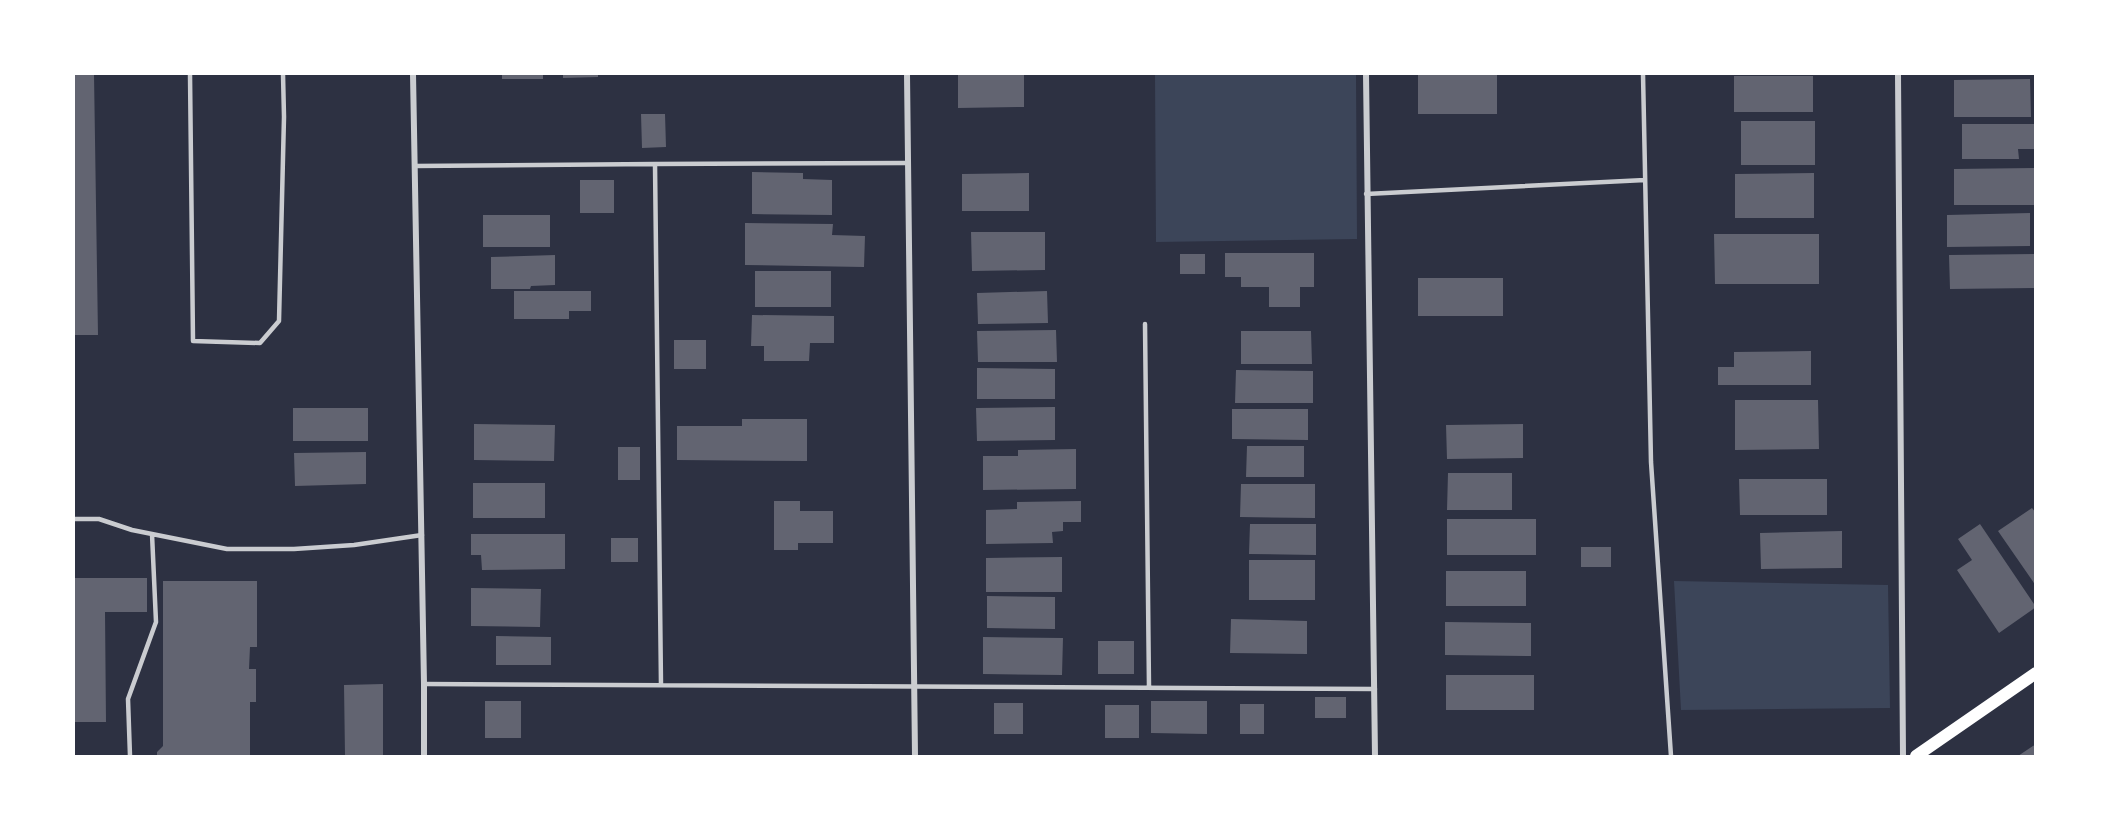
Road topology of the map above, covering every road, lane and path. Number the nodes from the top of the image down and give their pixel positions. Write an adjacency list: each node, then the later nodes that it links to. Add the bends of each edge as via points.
1 (190, 74): 2 (lane, via 193,341 260,343 279,321)
2 (283, 74)
3 (413, 74): 10 (street)
4 (907, 74): 8 (street)
5 (1366, 74): 12 (street)
6 (1643, 74): 11 (lane)
7 (1898, 74): 28 (street)
8 (908, 163): 9 (lane); 20 (street)
9 (655, 164): 10 (lane); 19 (lane)
10 (415, 166): 16 (street)
11 (1645, 180): 12 (lane); 27 (lane, via 1651,462)
12 (1366, 194): 22 (street)
13 (1145, 324): 21 (lane)
14 (74, 519): 15 (lane, via 99,519)
15 (153, 534): 16 (lane, via 227,549 342,546); 23 (lane, via 156,622 128,699)
16 (422, 535): 18 (street)
17 (2036, 672): 29 (main road)
18 (424, 684): 19 (lane); 24 (street)
19 (661, 685): 20 (lane)
20 (914, 685): 21 (lane); 25 (street)
21 (1149, 687): 22 (lane)
22 (1375, 689): 26 (street)
23 (130, 756)
24 (424, 756)
25 (915, 756)
26 (1375, 756)
27 (1671, 756)
28 (1904, 756)
29 (1916, 756)

